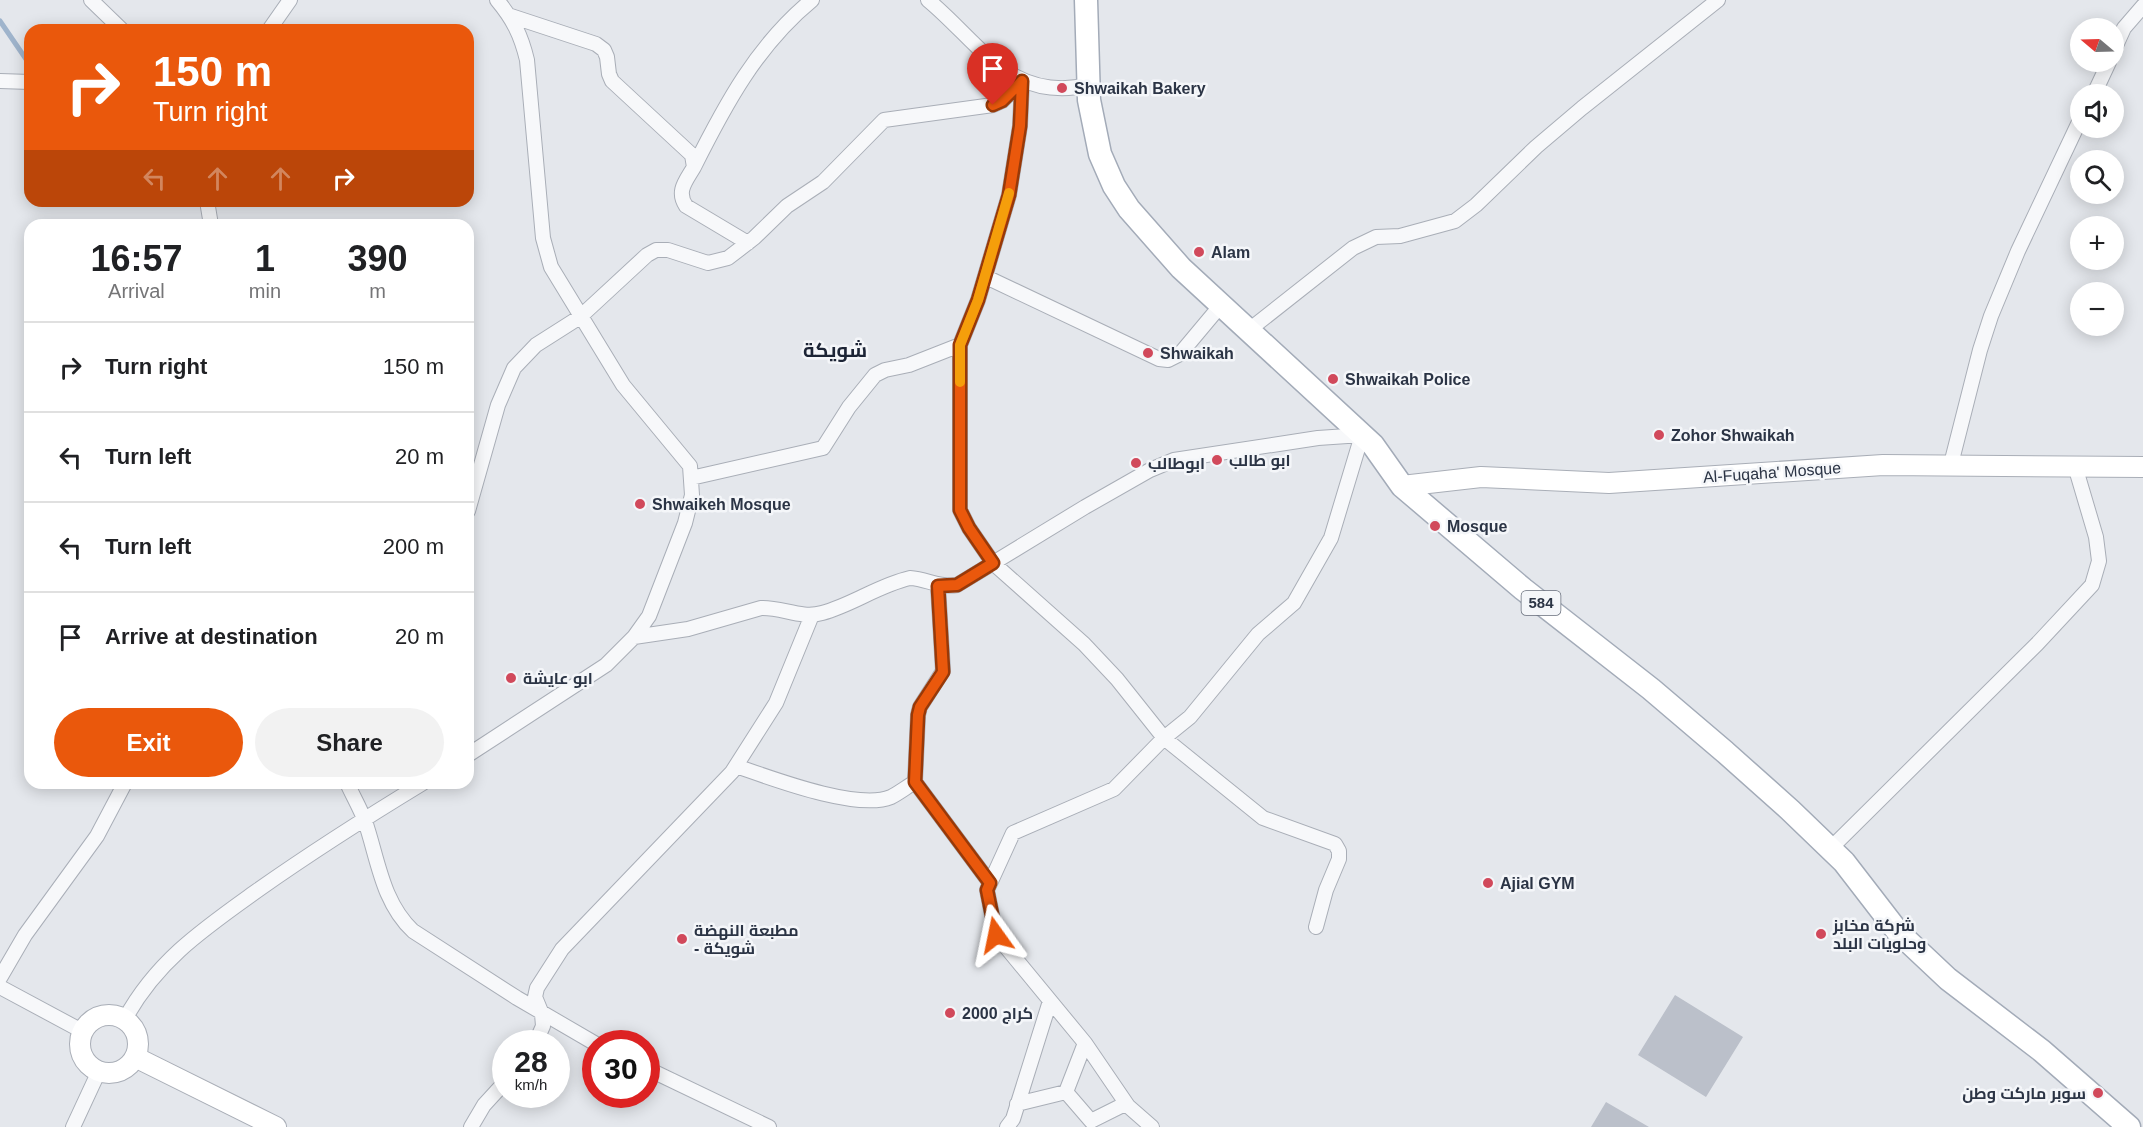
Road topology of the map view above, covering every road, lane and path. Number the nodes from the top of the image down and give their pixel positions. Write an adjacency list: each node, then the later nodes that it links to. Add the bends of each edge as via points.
1 (91, 0): 10 (street)
2 (290, 0): 11 (street)
3 (496, 0): 9 (street)
4 (812, 0): 18 (street, via 777,33 746,72)
5 (928, 0): 14 (street, via 996,66)
6 (1718, 0): 23 (street, via 1536,147 1455,221 1400,236 1376,237 1353,248)
7 (1090, 5): 16 (main road, 584)
8 (2143, 6): 12 (street)
9 (511, 16): 18 (street, via 604,50 612,81 692,155); 22 (street, via 527,60 543,238 551,267)
10 (116, 24)
11 (273, 24)
12 (2124, 28)
13 (0, 81): 15 (street)
14 (1022, 81): 16 (street, via 1049,88); 19 (street, via 993,105 884,120 824,182 787,206); 20 (street, via 1013,172)
15 (24, 82)
16 (1089, 85): 21 (main road, 584, via 1096,141 1114,186 1142,226)
17 (2071, 138): 26 (street, via 1991,316)
18 (694, 167): 19 (street, via 682,187 681,198 686,206)
19 (748, 243): 22 (street, via 728,258 708,263 656,250)
20 (986, 277): 21 (street, via 1167,360 1180,354); 24 (street)
21 (1221, 305): 23 (main road, 584)
22 (580, 317): 29 (street, via 623,385 690,466); 31 (street, via 536,345 513,368 498,405)
23 (1249, 330): 25 (main road, 584)
24 (960, 345): 29 (street, via 875,375 823,448); 32 (street, via 960,510)
25 (1362, 435): 30 (main road, 584); 32 (street, via 1174,460 1084,507); 36 (street, via 1331,538 1294,603 1258,634 1190,717)
26 (1951, 464): 27 (street, Al-Fuqaha' Mosque); 30 (street, Al-Fuqaha' Mosque, via 1872,465 1609,483 1481,477)
27 (2075, 466): 28 (street, Al-Fuqaha' Mosque); 44 (street, via 2097,545 2099,561 2092,585)
28 (2143, 467)
29 (691, 478): 35 (street, via 692,495 685,523 649,616)
30 (1402, 486): 44 (main road, 584, via 1523,589 1651,689)
31 (474, 490)
32 (993, 563): 33 (street, via 957,585); 36 (street, via 1084,644 1117,678)
33 (938, 586): 34 (street, via 910,578); 39 (street, via 943,672 920,707)
34 (812, 615): 35 (street, via 761,608 688,629); 38 (street, via 776,703)
35 (634, 638): 37 (street, via 606,665)
36 (1164, 738): 45 (street, via 1114,789 1013,833); 46 (street, via 1263,818 1335,844 1339,859)
37 (474, 751)
38 (736, 766): 39 (street, via 778,781 863,800 891,797); 50 (street, via 562,950 537,988 535,997)
39 (915, 782): 45 (street)
40 (122, 789): 47 (street, via 97,836 25,935)
41 (350, 789): 43 (street)
42 (413, 789): 43 (street)
43 (364, 819): 50 (street, via 390,901 412,931); 51 (street, via 214,921 148,981)
44 (1830, 849): 69 (main road, 584, via 1898,932 1948,979 2042,1051)
45 (990, 883): 49 (street, via 987,890 996,935)
46 (1316, 927)
47 (0, 978)
48 (0, 987): 53 (street)
49 (1050, 1001): 55 (street); 61 (street)
50 (542, 1014): 52 (street); 54 (street)
51 (125, 1019): 53 (street, via 115,1015 97,1017); 56 (street, via 138,1041)
52 (541, 1030)
53 (82, 1031): 57 (street, via 81,1051 89,1065)
54 (582, 1036)
55 (1085, 1043): 59 (street); 62 (street)
56 (135, 1057): 57 (street, via 117,1072); 64 (street)
57 (99, 1071): 63 (street)
58 (660, 1075): 66 (street)
59 (1066, 1092): 61 (street); 62 (street, via 1091,1121)
60 (492, 1096): 65 (street)
61 (1017, 1104): 67 (street)
62 (1128, 1106): 68 (street)
63 (73, 1127)
64 (276, 1127)
65 (471, 1127)
66 (769, 1127)
67 (1007, 1127)
68 (1152, 1127)
69 (2129, 1127)

